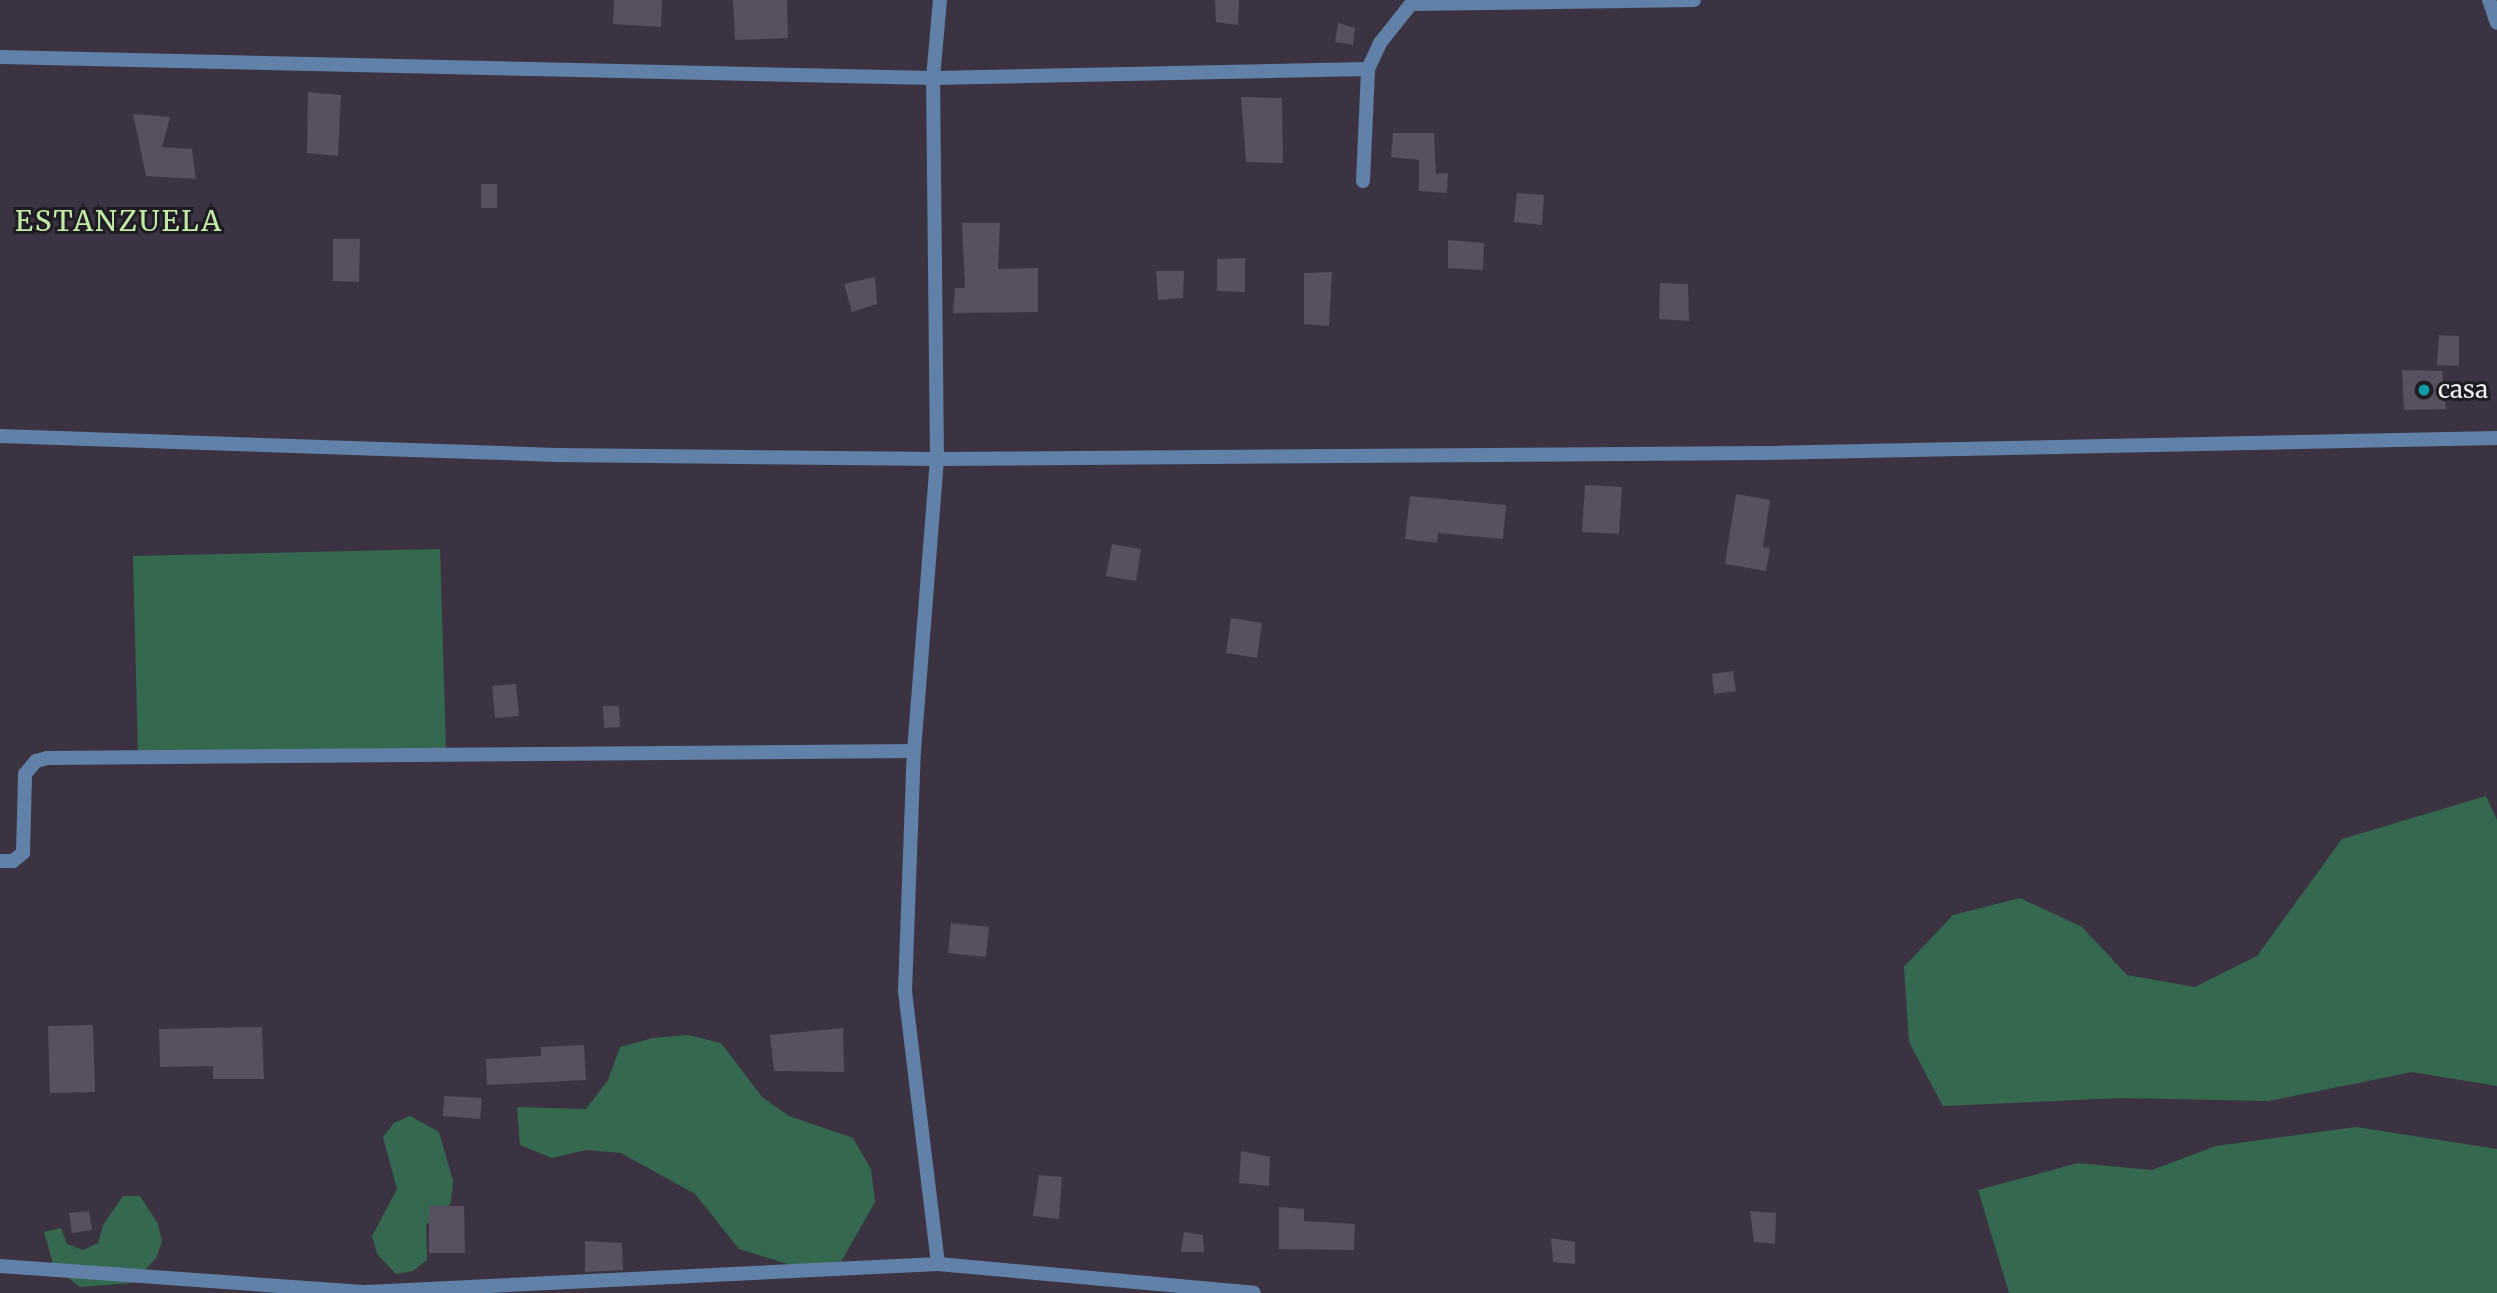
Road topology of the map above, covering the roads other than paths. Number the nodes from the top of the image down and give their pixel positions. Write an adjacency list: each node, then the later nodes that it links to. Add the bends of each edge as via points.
1 (940, 0): 8 (street)
2 (1694, 0): 4 (street)
3 (2489, 0): 5 (street)
4 (1412, 2): 7 (street, via 1387,32)
5 (2497, 23)
6 (0, 57): 8 (street)
7 (1368, 69): 8 (street); 9 (street)
8 (933, 78): 12 (street)
9 (1363, 181)
10 (0, 436): 12 (street, via 557,455)
11 (2497, 438): 12 (street, via 1776,453)
12 (937, 459): 13 (street)
13 (914, 751): 14 (street, via 47,758 36,761 26,774 23,853 13,861); 15 (street, via 905,991)
14 (0, 861)
15 (938, 1264): 16 (street, via 367,1292); 17 (street)
16 (0, 1266)
17 (1254, 1293)

